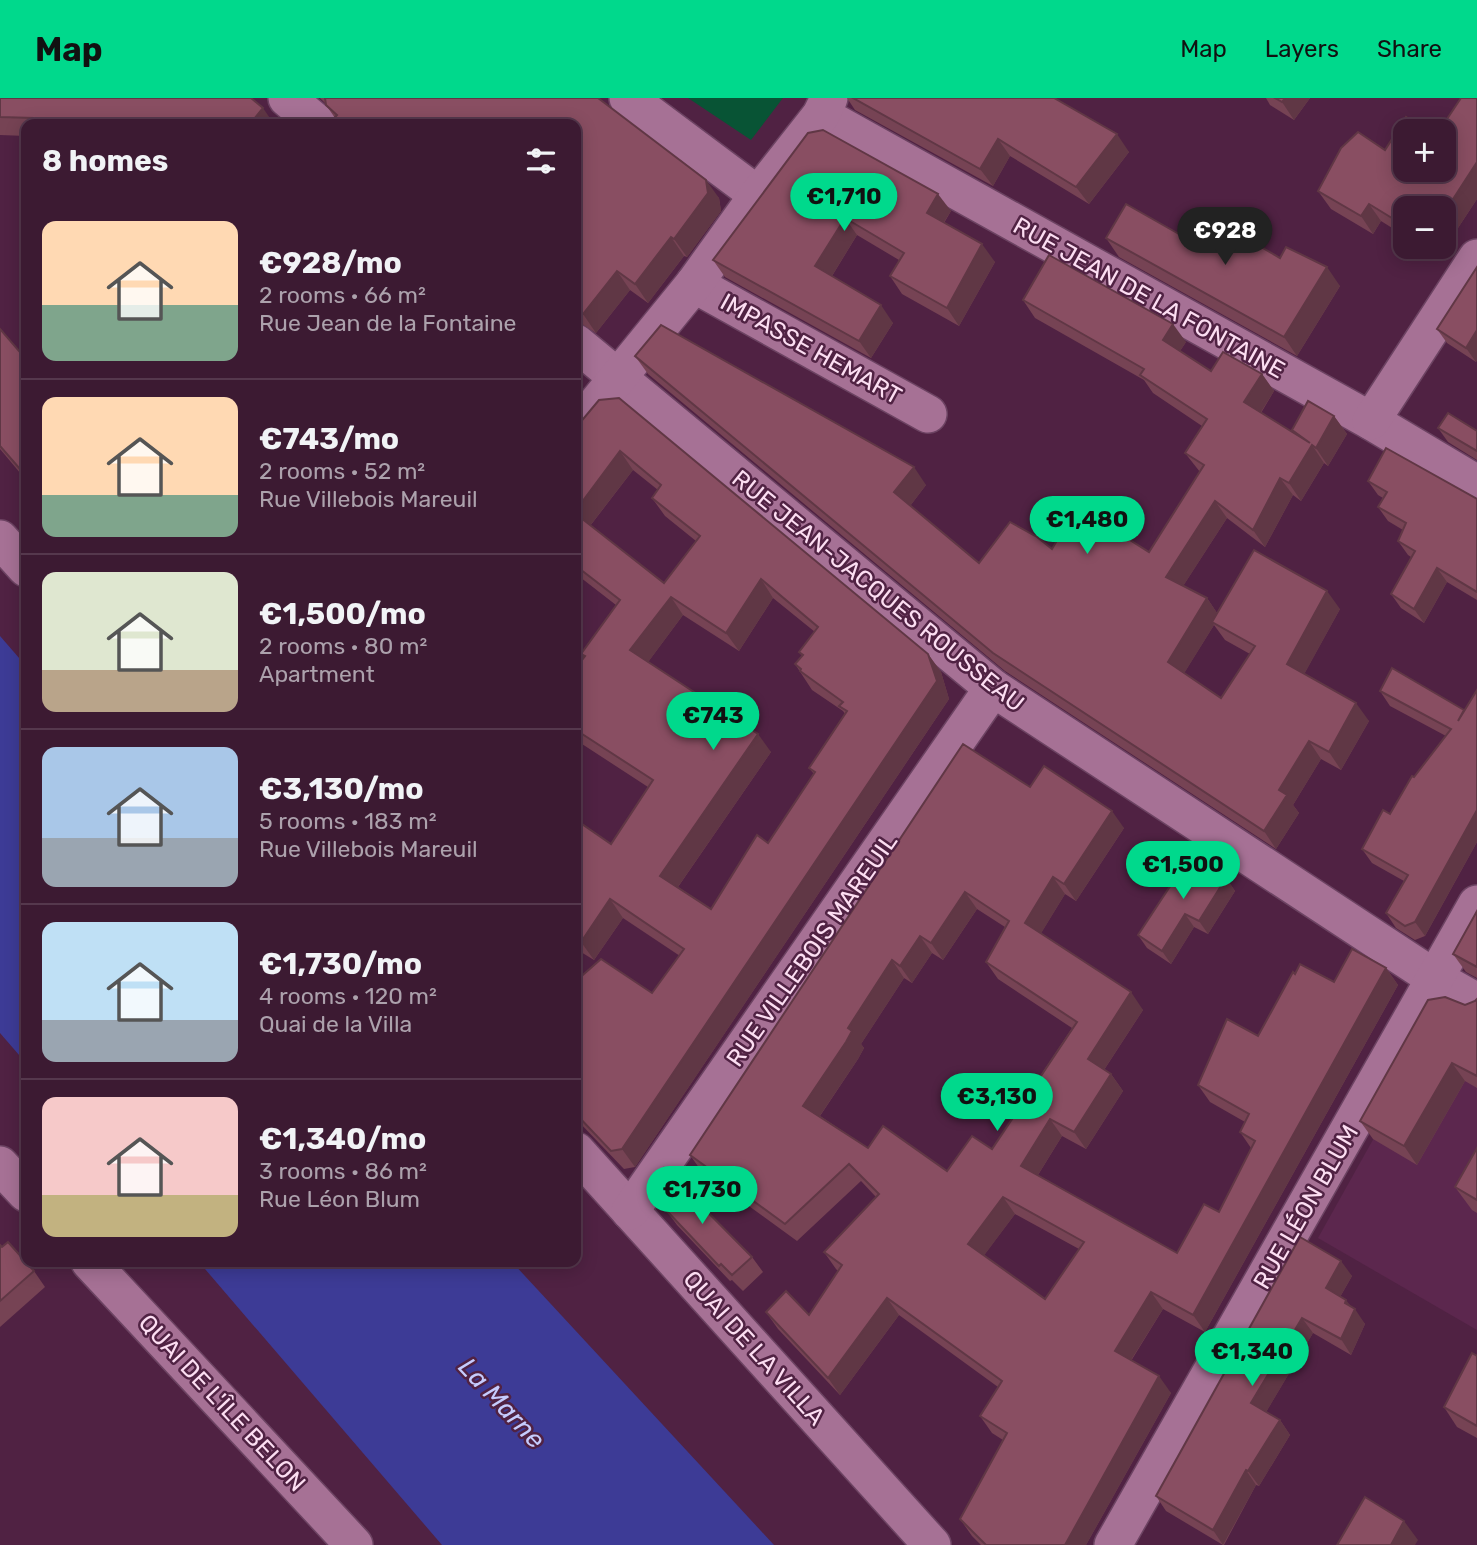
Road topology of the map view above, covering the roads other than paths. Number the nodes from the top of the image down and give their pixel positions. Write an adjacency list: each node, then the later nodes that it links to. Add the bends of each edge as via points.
1 (287, 98): 4 (street)
2 (628, 98): 5 (street)
3 (825, 106): 5 (street); 11 (street, RUE JEAN DE LA FONTAINE)
4 (312, 119)
5 (758, 195): 7 (street)
6 (1477, 258): 11 (street)
7 (694, 284): 9 (street); 10 (street, IMPASSE HEMART)
8 (581, 347): 9 (street, RUE JEAN-JACQUES ROUSSEAU)
9 (617, 378): 12 (street); 16 (street, RUE JEAN-JACQUES ROUSSEAU)
10 (928, 414)
11 (1371, 421): 13 (street, RUE JEAN DE LA FONTAINE)
12 (581, 423)
13 (1477, 484)
14 (0, 539): 15 (street)
15 (21, 562)
16 (993, 688): 18 (street, RUE JEAN-JACQUES ROUSSEAU); 23 (street, RUE VILLEBOIS MAREUIL)
17 (1477, 904): 18 (street, RUE LÉON BLUM)
18 (1436, 979): 19 (street, RUE JEAN-JACQUES ROUSSEAU); 27 (street, RUE LÉON BLUM)
19 (1477, 1002)
20 (581, 1157): 23 (street, QUAI DE LA VILLA)
21 (0, 1165): 22 (street)
22 (21, 1188)
23 (630, 1211): 26 (street, QUAI DE LA VILLA)
24 (95, 1267): 25 (street, QUAI DE L'ÎLE BELON)
25 (354, 1545)
26 (932, 1545)
27 (1113, 1545)

